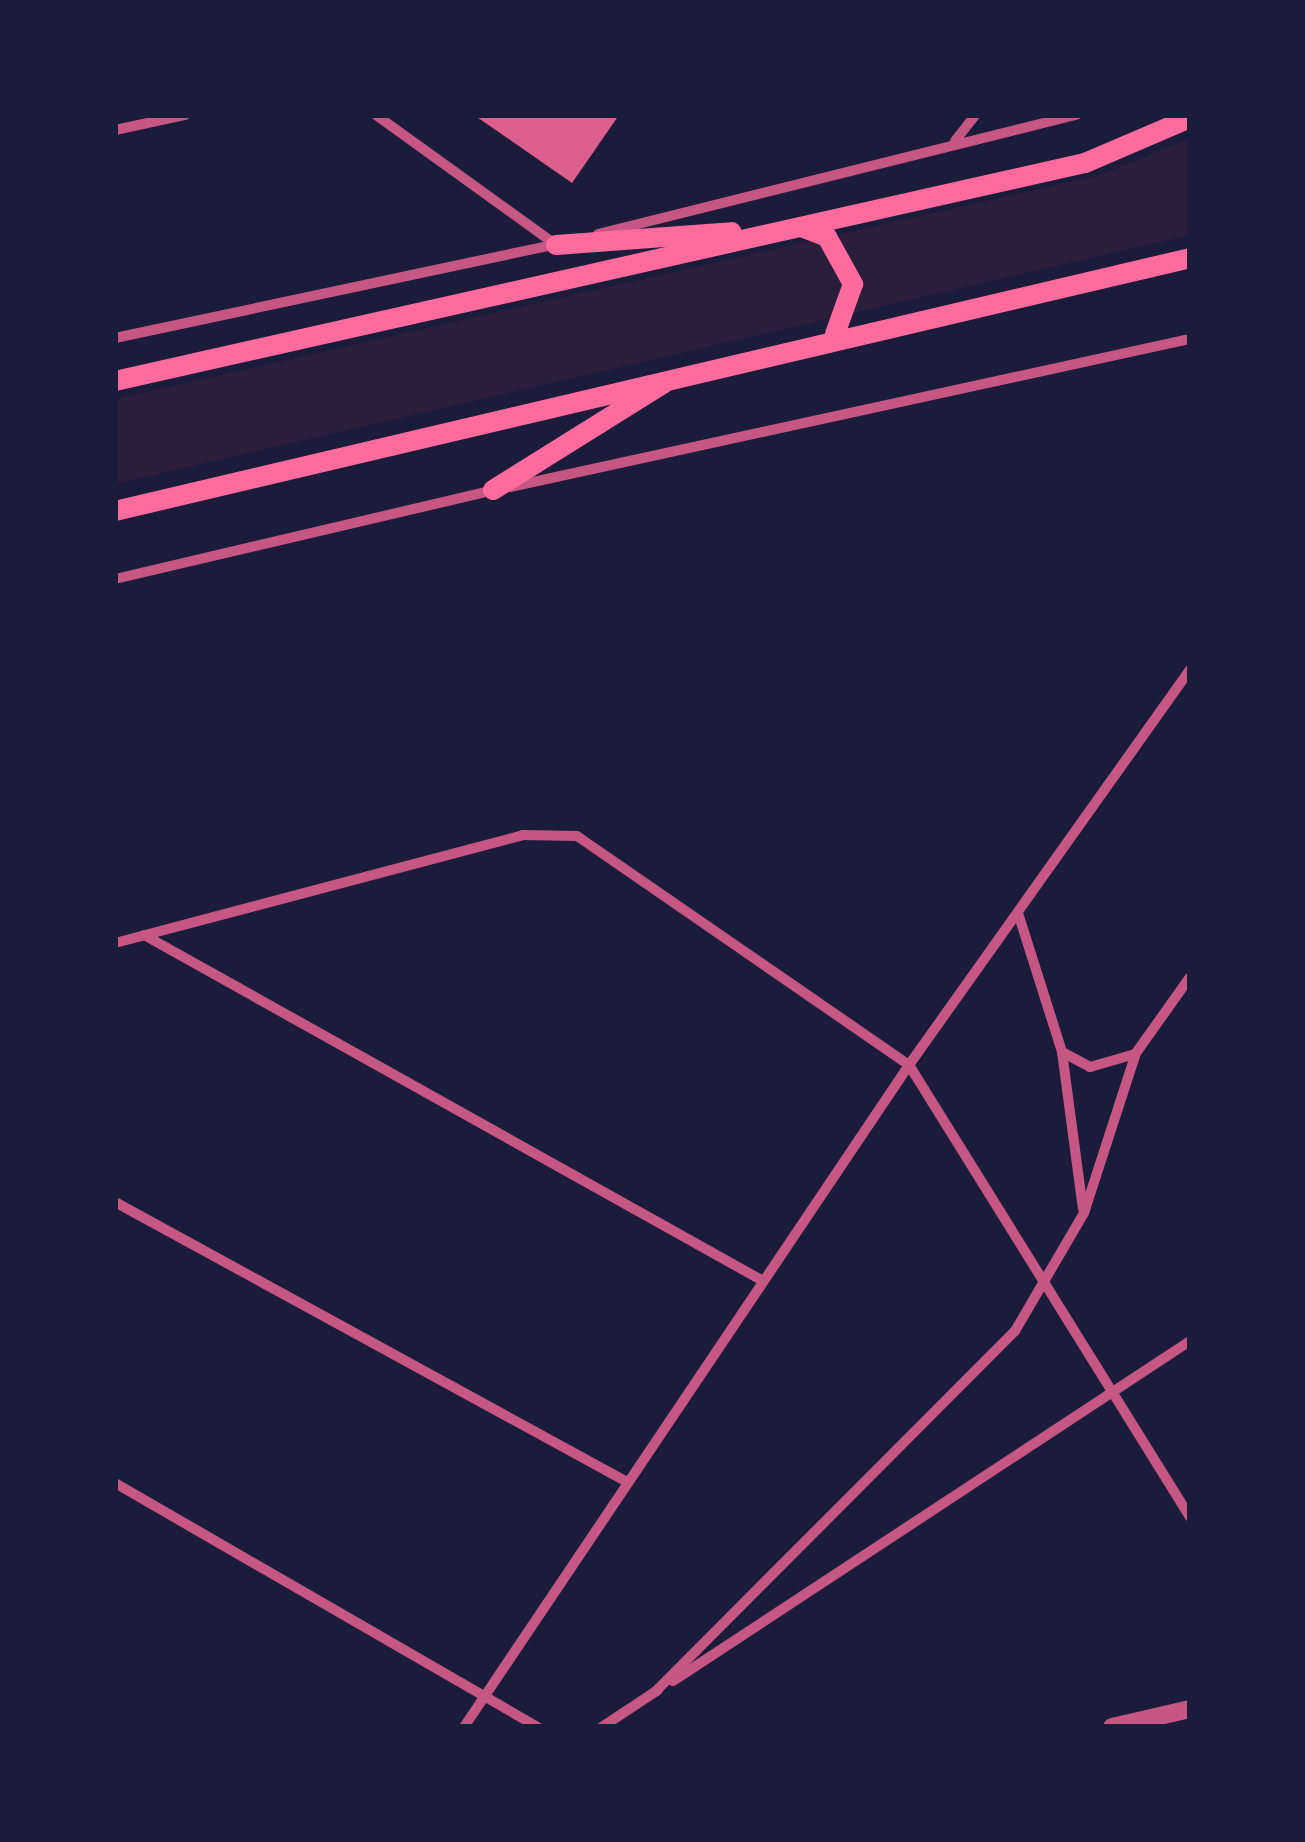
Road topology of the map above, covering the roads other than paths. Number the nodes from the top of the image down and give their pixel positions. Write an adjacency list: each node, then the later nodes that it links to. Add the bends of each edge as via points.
1 (185, 115): 6 (street)
2 (376, 115): 9 (street)
3 (975, 115): 7 (street)
4 (1077, 115): 7 (street)
5 (1190, 118): 8 (main road, via 1085,163)
6 (115, 130)
7 (955, 141): 9 (street)
8 (802, 226): 9 (main road); 11 (main road, via 827,237 854,284); 15 (main road)
9 (556, 245): 12 (street)
10 (1190, 258): 11 (main road)
11 (834, 334): 14 (main road)
12 (115, 338)
13 (1190, 338): 16 (street)
14 (686, 371): 16 (main road); 17 (main road)
15 (115, 382)
16 (493, 490): 18 (street)
17 (115, 511)
18 (115, 579)
19 (1190, 669): 20 (street)
20 (1018, 914): 24 (street); 26 (street)
21 (144, 935): 22 (street); 26 (street, via 524,835 577,836); 29 (street)
22 (115, 943)
23 (1190, 976): 25 (street)
24 (1062, 1052): 25 (street, via 1090,1067); 28 (street)
25 (1136, 1054): 28 (street)
26 (910, 1065): 29 (street); 30 (street)
27 (115, 1202): 34 (street)
28 (1084, 1213): 30 (street)
29 (763, 1281): 34 (street)
30 (1045, 1284): 32 (street); 37 (street, via 1016,1330)
31 (1190, 1342): 32 (street)
32 (1116, 1392): 35 (street); 37 (street)
33 (115, 1482): 36 (street)
34 (627, 1482): 36 (street)
35 (1190, 1516)
36 (484, 1692): 39 (street); 40 (street)
37 (655, 1692): 41 (street)
38 (1190, 1709): 42 (street)
39 (464, 1727)
40 (538, 1727)
41 (602, 1727)
42 (1112, 1727)

